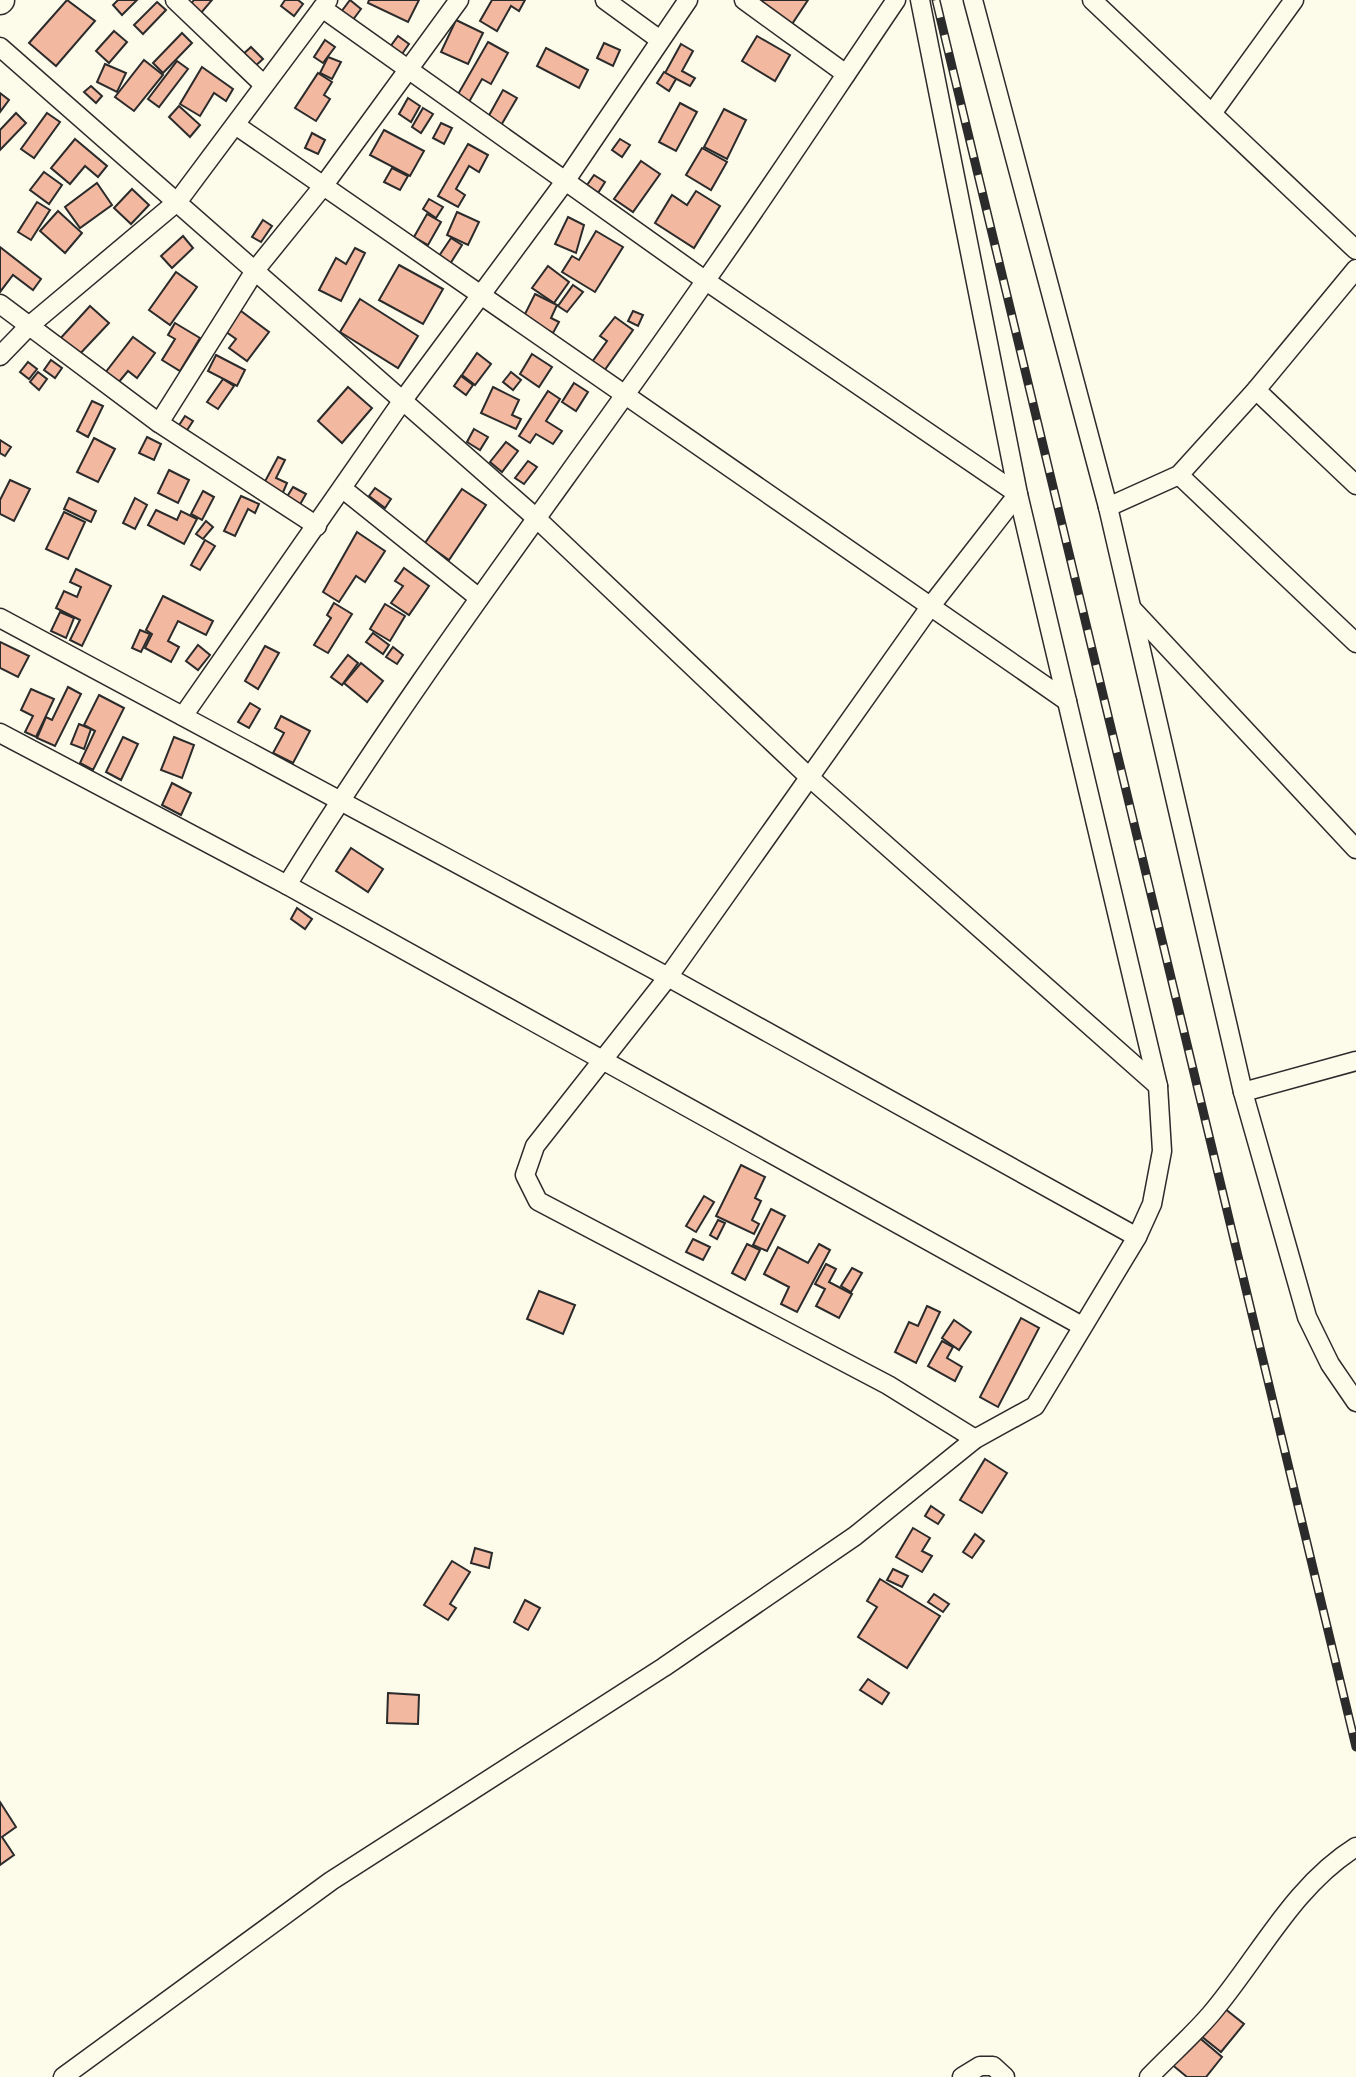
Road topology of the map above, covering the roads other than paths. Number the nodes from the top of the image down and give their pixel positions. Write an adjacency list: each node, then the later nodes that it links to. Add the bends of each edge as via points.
1 (175, 0): 16 (street)
2 (459, 0): 14 (street)
3 (605, 0): 12 (street)
4 (688, 0): 12 (street)
5 (744, 0): 15 (street)
6 (896, 0): 15 (street)
7 (920, 0): 37 (street)
8 (973, 0): 38 (street)
9 (1092, 0): 17 (street)
10 (1294, 0): 17 (street)
11 (325, 4): 14 (street); 16 (street)
12 (660, 40): 19 (street)
13 (0, 47): 21 (street)
14 (407, 70): 19 (street); 20 (street)
15 (846, 74): 25 (street)
16 (264, 85): 18 (street)
17 (1213, 112): 22 (street)
18 (237, 126): 20 (street); 21 (street)
19 (566, 180): 25 (street); 26 (street)
20 (324, 185): 23 (street); 26 (street)
21 (178, 201): 23 (street); 28 (street)
22 (1356, 250)
23 (256, 269): 32 (street); 33 (street)
24 (1356, 269): 30 (street)
25 (706, 281): 31 (street); 37 (street)
26 (480, 295): 31 (street); 32 (street)
27 (0, 304): 28 (street)
28 (29, 326): 29 (street); 33 (street)
29 (0, 356)
30 (1256, 390): 34 (street); 35 (street)
31 (622, 397): 39 (street); 42 (street)
32 (403, 400): 36 (street); 39 (street)
33 (159, 423): 40 (street)
34 (1179, 475): 38 (street); 45 (street)
35 (1356, 485)
36 (343, 489): 40 (street); 41 (street)
37 (1018, 494): 42 (street); 46 (street)
38 (1108, 507): 43 (street)
39 (535, 517): 41 (street); 49 (street)
40 (317, 526): 47 (street)
41 (479, 598): 50 (street)
42 (930, 607): 46 (street); 49 (street)
43 (1131, 608): 51 (street); 57 (street)
44 (0, 618): 47 (street)
45 (1356, 643)
46 (1067, 701): 56 (street)
47 (183, 716): 50 (street)
48 (0, 733): 52 (street)
49 (809, 777): 53 (street); 56 (street)
50 (339, 801): 52 (street); 53 (street)
51 (1356, 849)
52 (287, 885): 54 (street)
53 (668, 977): 54 (street); 58 (street)
54 (600, 1059): 59 (street); 61 (street, via 535,1146 525,1175 538,1201 888,1385)
55 (1356, 1061): 57 (street)
56 (1158, 1086): 58 (street, via 1162,1151 1152,1204)
57 (1243, 1092): 60 (street, via 1307,1317)
58 (1137, 1237): 59 (street)
59 (1082, 1326): 61 (street, via 1035,1406)
60 (1356, 1402)
61 (975, 1439): 63 (street, via 855,1536 664,1667 331,1881)
62 (1356, 1847): 66 (street, via 1300,1896 1210,2015)
63 (63, 2077)
64 (962, 2077): 65 (street, via 980,2066 993,2066)
65 (1005, 2077)
66 (1149, 2077)

